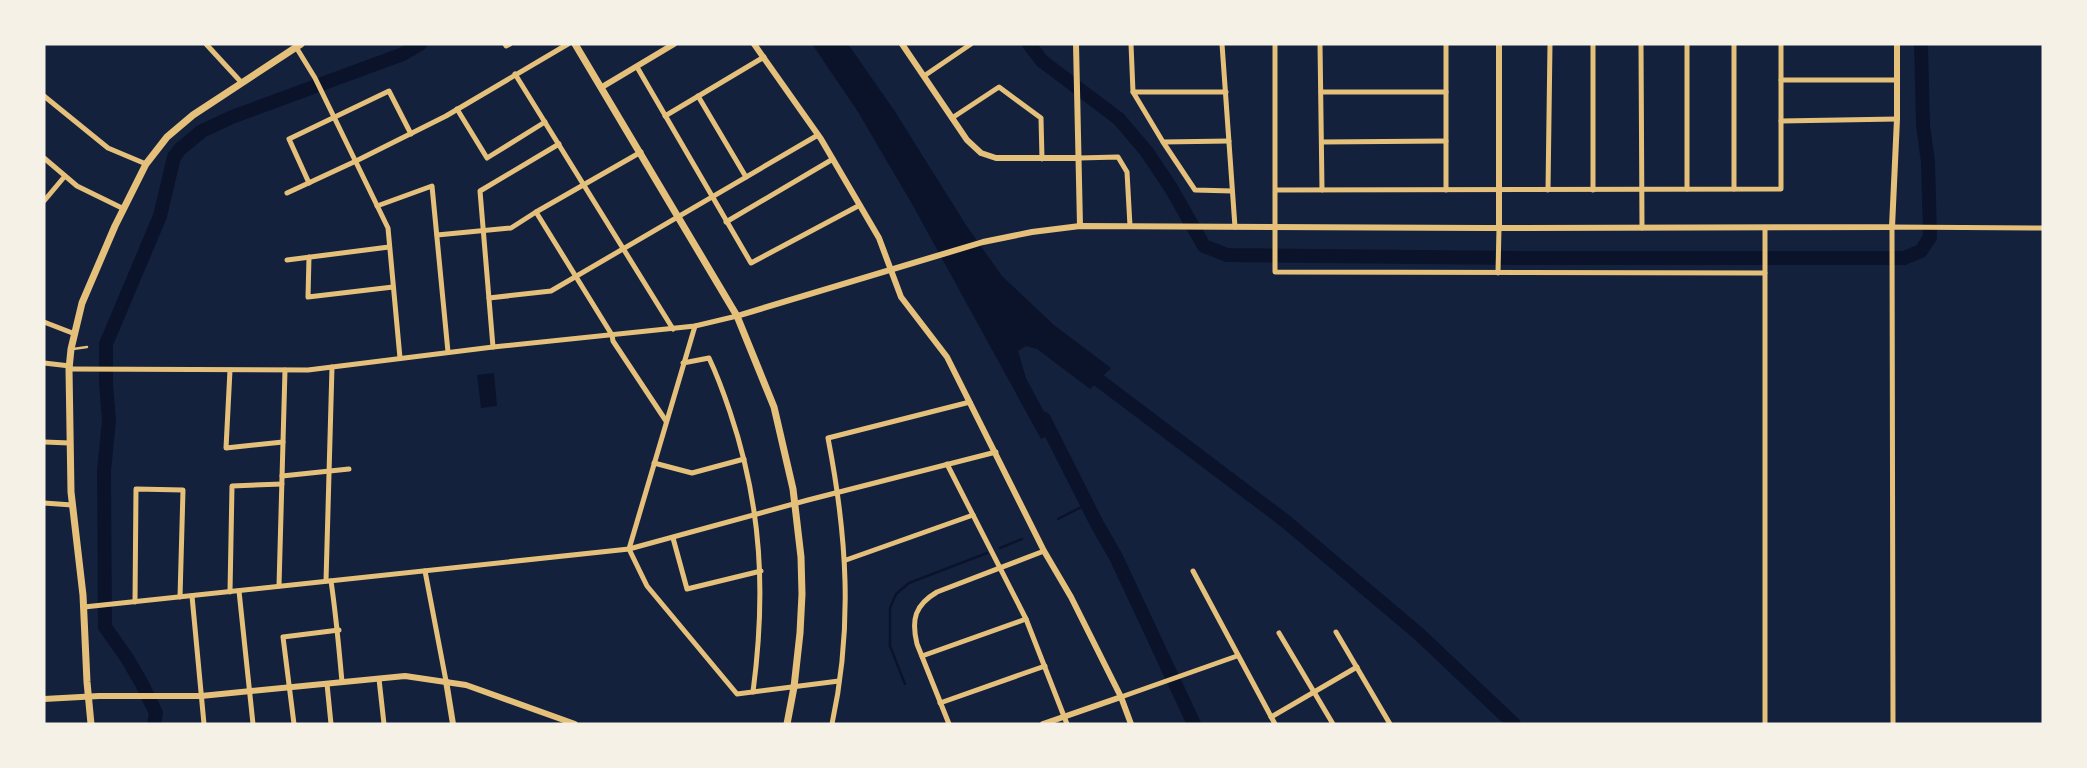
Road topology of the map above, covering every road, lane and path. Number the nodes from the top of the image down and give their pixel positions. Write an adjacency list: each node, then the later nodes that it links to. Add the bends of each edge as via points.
1 (206, 44): 29 (street)
2 (568, 44): 25 (street)
3 (575, 44): 30 (main road)
4 (754, 44): 23 (street)
5 (902, 44): 26 (street)
6 (971, 44): 26 (street)
7 (1076, 44): 52 (street)
8 (1132, 44): 31 (street)
9 (1222, 44): 32 (street)
10 (1275, 44): 64 (street)
11 (1320, 44): 33 (street)
12 (1446, 44): 34 (street)
13 (1499, 44): 67 (street)
14 (1550, 44): 68 (street)
15 (1593, 44): 69 (street)
16 (1642, 44): 70 (street)
17 (1687, 44): 62 (street)
18 (1734, 44): 63 (street)
19 (1781, 44): 27 (street)
20 (1897, 44): 28 (street)
21 (298, 45): 29 (main road); 39 (street)
22 (671, 45): 24 (street)
23 (764, 57): 36 (street); 45 (street)
24 (637, 67): 30 (street); 38 (street)
25 (515, 74): 37 (street); 43 (street)
26 (924, 76): 40 (street)
27 (1781, 80): 28 (street); 42 (street)
28 (1897, 80): 41 (street)
29 (241, 82): 57 (main road, via 167,137)
30 (603, 87): 51 (main road)
31 (1133, 92): 32 (street); 48 (street)
32 (1226, 92): 46 (street)
33 (1321, 92): 34 (street); 49 (street)
34 (1446, 92): 47 (street)
35 (44, 96): 57 (street, via 108,148)
36 (698, 96): 38 (street); 59 (street)
37 (457, 109): 43 (street, via 487,158); 44 (street)
38 (665, 116): 73 (street)
39 (334, 117): 44 (street, via 388,91); 56 (street); 60 (street, via 289,139)
40 (953, 118): 55 (street, via 981,153 996,158); 55 (street, via 999,87 1041,118)
41 (1896, 119): 42 (street); 85 (street)
42 (1781, 121): 63 (street, via 1781,189)
43 (545, 122): 50 (street)
44 (411, 134): 56 (street)
45 (818, 135): 54 (street); 59 (street)
46 (1229, 141): 48 (street); 71 (street)
47 (1446, 141): 49 (street); 66 (street)
48 (1163, 142): 71 (street, via 1195,190)
49 (1322, 142): 65 (street)
50 (559, 144): 61 (street); 90 (street, via 480,191)
51 (641, 152): 61 (street); 79 (main road)
52 (1079, 158): 55 (street); 81 (street); 82 (street, via 1118,158 1127,172)
53 (44, 159): 58 (street)
54 (833, 159): 75 (street); 80 (street)
55 (1042, 159)
56 (356, 161): 60 (street); 76 (street)
57 (146, 164): 77 (main road)
58 (65, 176): 74 (street); 77 (street)
59 (746, 177): 73 (street)
60 (309, 183): 72 (street)
61 (585, 185): 78 (street); 93 (street)
62 (1687, 189): 63 (street); 70 (street)
63 (1734, 189)
64 (1276, 190): 65 (street); 84 (street)
65 (1322, 190): 66 (street)
66 (1446, 190): 67 (street)
67 (1499, 190): 68 (street); 86 (street)
68 (1548, 190): 69 (street)
69 (1592, 190): 70 (street)
70 (1642, 190): 87 (street)
71 (1232, 191): 83 (street)
72 (287, 193)
73 (712, 197): 79 (street); 80 (street)
74 (44, 201)
75 (860, 205): 80 (street, via 751,263); 96 (street)
76 (377, 206): 91 (street, via 432,186); 92 (street)
77 (124, 209): 106 (main road, via 82,303)
78 (536, 212): 90 (street, via 511,228); 99 (street)
79 (678, 217): 93 (street); 102 (main road)
80 (726, 222)
81 (1080, 226): 82 (street); 96 (street, via 983,242)
82 (1130, 226): 83 (street)
83 (1235, 227): 84 (street)
84 (1276, 227): 86 (street); 97 (street, via 1275,272)
85 (1892, 227): 88 (street); 89 (street); 196 (street)
86 (1499, 228): 87 (street); 97 (street)
87 (1642, 228): 89 (street)
88 (2043, 228)
89 (1765, 229): 98 (street)
90 (483, 231): 91 (street); 101 (street)
91 (437, 235): 111 (street)
92 (389, 247): 94 (street); 100 (street)
93 (624, 249): 99 (street); 105 (street)
94 (309, 257): 95 (street); 100 (street, via 308,297)
95 (287, 260)
96 (892, 270): 102 (street); 119 (street, via 901,297 947,357)
97 (1498, 270): 98 (street)
98 (1765, 270): 195 (street)
99 (576, 277): 101 (street, via 551,291); 107 (street)
100 (393, 287): 112 (street)
101 (489, 298): 109 (street)
102 (737, 316): 104 (street); 134 (main road, via 774,407)
103 (44, 323): 106 (street)
104 (695, 326): 105 (street); 114 (street)
105 (673, 329): 107 (street)
106 (75, 334): 110 (main road)
107 (612, 335): 109 (street); 120 (street)
108 (87, 347): 110 (lane)
109 (493, 347): 111 (street)
110 (71, 349): 116 (main road)
111 (448, 352): 112 (street)
112 (400, 358): 115 (street)
113 (44, 363): 116 (street)
114 (683, 363): 120 (street); 125 (street, via 709,358)
115 (332, 367): 118 (street); 129 (street)
116 (70, 368): 117 (street); 123 (main road)
117 (230, 370): 118 (street); 122 (street, via 226,448)
118 (285, 370): 122 (street)
119 (970, 402): 124 (street); 132 (street, via 828,438)
120 (666, 421): 126 (street)
121 (44, 442): 123 (street)
122 (283, 442): 130 (street)
123 (70, 443): 135 (main road)
124 (996, 452): 127 (street); 140 (street)
125 (744, 459): 126 (street, via 692,473); 136 (street)
126 (654, 463): 139 (street)
127 (947, 464): 132 (street); 137 (street)
128 (349, 469): 129 (street)
129 (329, 471): 130 (street); 146 (street)
130 (282, 477): 131 (street)
131 (282, 484): 147 (street); 149 (street, via 232,486)
132 (838, 492): 134 (street); 141 (street)
133 (44, 503): 135 (street)
134 (795, 504): 136 (street); 167 (main road, via 802,594)
135 (72, 505): 153 (main road)
136 (756, 515): 138 (street); 145 (street)
137 (973, 515): 141 (street); 142 (street)
138 (673, 538): 139 (street); 145 (street, via 687,589)
139 (629, 549): 144 (street); 170 (street, via 647,586 737,694)
140 (1044, 551): 142 (street); 174 (street)
141 (846, 560): 164 (street)
142 (1000, 569): 154 (street); 158 (street, via 925,600 914,620)
143 (1193, 570): 159 (street)
144 (425, 571): 146 (street); 163 (street)
145 (761, 571): 170 (street)
146 (329, 581): 147 (street); 155 (street)
147 (279, 586): 148 (street)
148 (239, 591): 149 (street); 169 (street)
149 (230, 592): 150 (street)
150 (192, 596): 151 (street); 172 (street)
151 (180, 597): 152 (street); 152 (street, via 183,490 136,489)
152 (135, 602): 153 (street)
153 (84, 607): 173 (main road)
154 (1026, 619): 158 (street); 160 (street)
155 (339, 630): 165 (street); 168 (street, via 283,637)
156 (1336, 632): 161 (street)
157 (1279, 633): 171 (street)
158 (922, 656): 176 (street)
159 (1237, 656): 174 (street); 177 (street)
160 (1045, 666): 176 (street); 178 (street)
161 (1357, 667): 171 (street); 194 (street)
162 (379, 679): 163 (street, via 405,676); 165 (street); 184 (street)
163 (446, 681): 185 (street); 186 (street)
164 (839, 681): 167 (street); 188 (street)
165 (342, 682): 166 (street)
166 (327, 684): 168 (street); 183 (street)
167 (794, 687): 170 (street); 187 (main road)
168 (290, 688): 169 (street); 182 (street)
169 (249, 691): 172 (street); 181 (street)
170 (753, 692)
171 (1314, 693): 177 (street); 193 (street)
172 (201, 696): 173 (street); 180 (street)
173 (88, 697): 175 (street); 179 (main road)
174 (1121, 697): 178 (street); 191 (street)
175 (44, 699)
176 (940, 702): 189 (street)
177 (1271, 717): 192 (street)
178 (1066, 720): 190 (street)
179 (91, 724)
180 (204, 724)
181 (253, 724)
182 (294, 724)
183 (331, 724)
184 (384, 724)
185 (453, 724)
186 (575, 724)
187 (787, 724)
188 (832, 724)
189 (948, 724)
190 (1043, 724)
191 (1131, 724)
192 (1275, 724)
193 (1333, 724)
194 (1390, 724)
195 (1765, 724)
196 (1893, 724)

